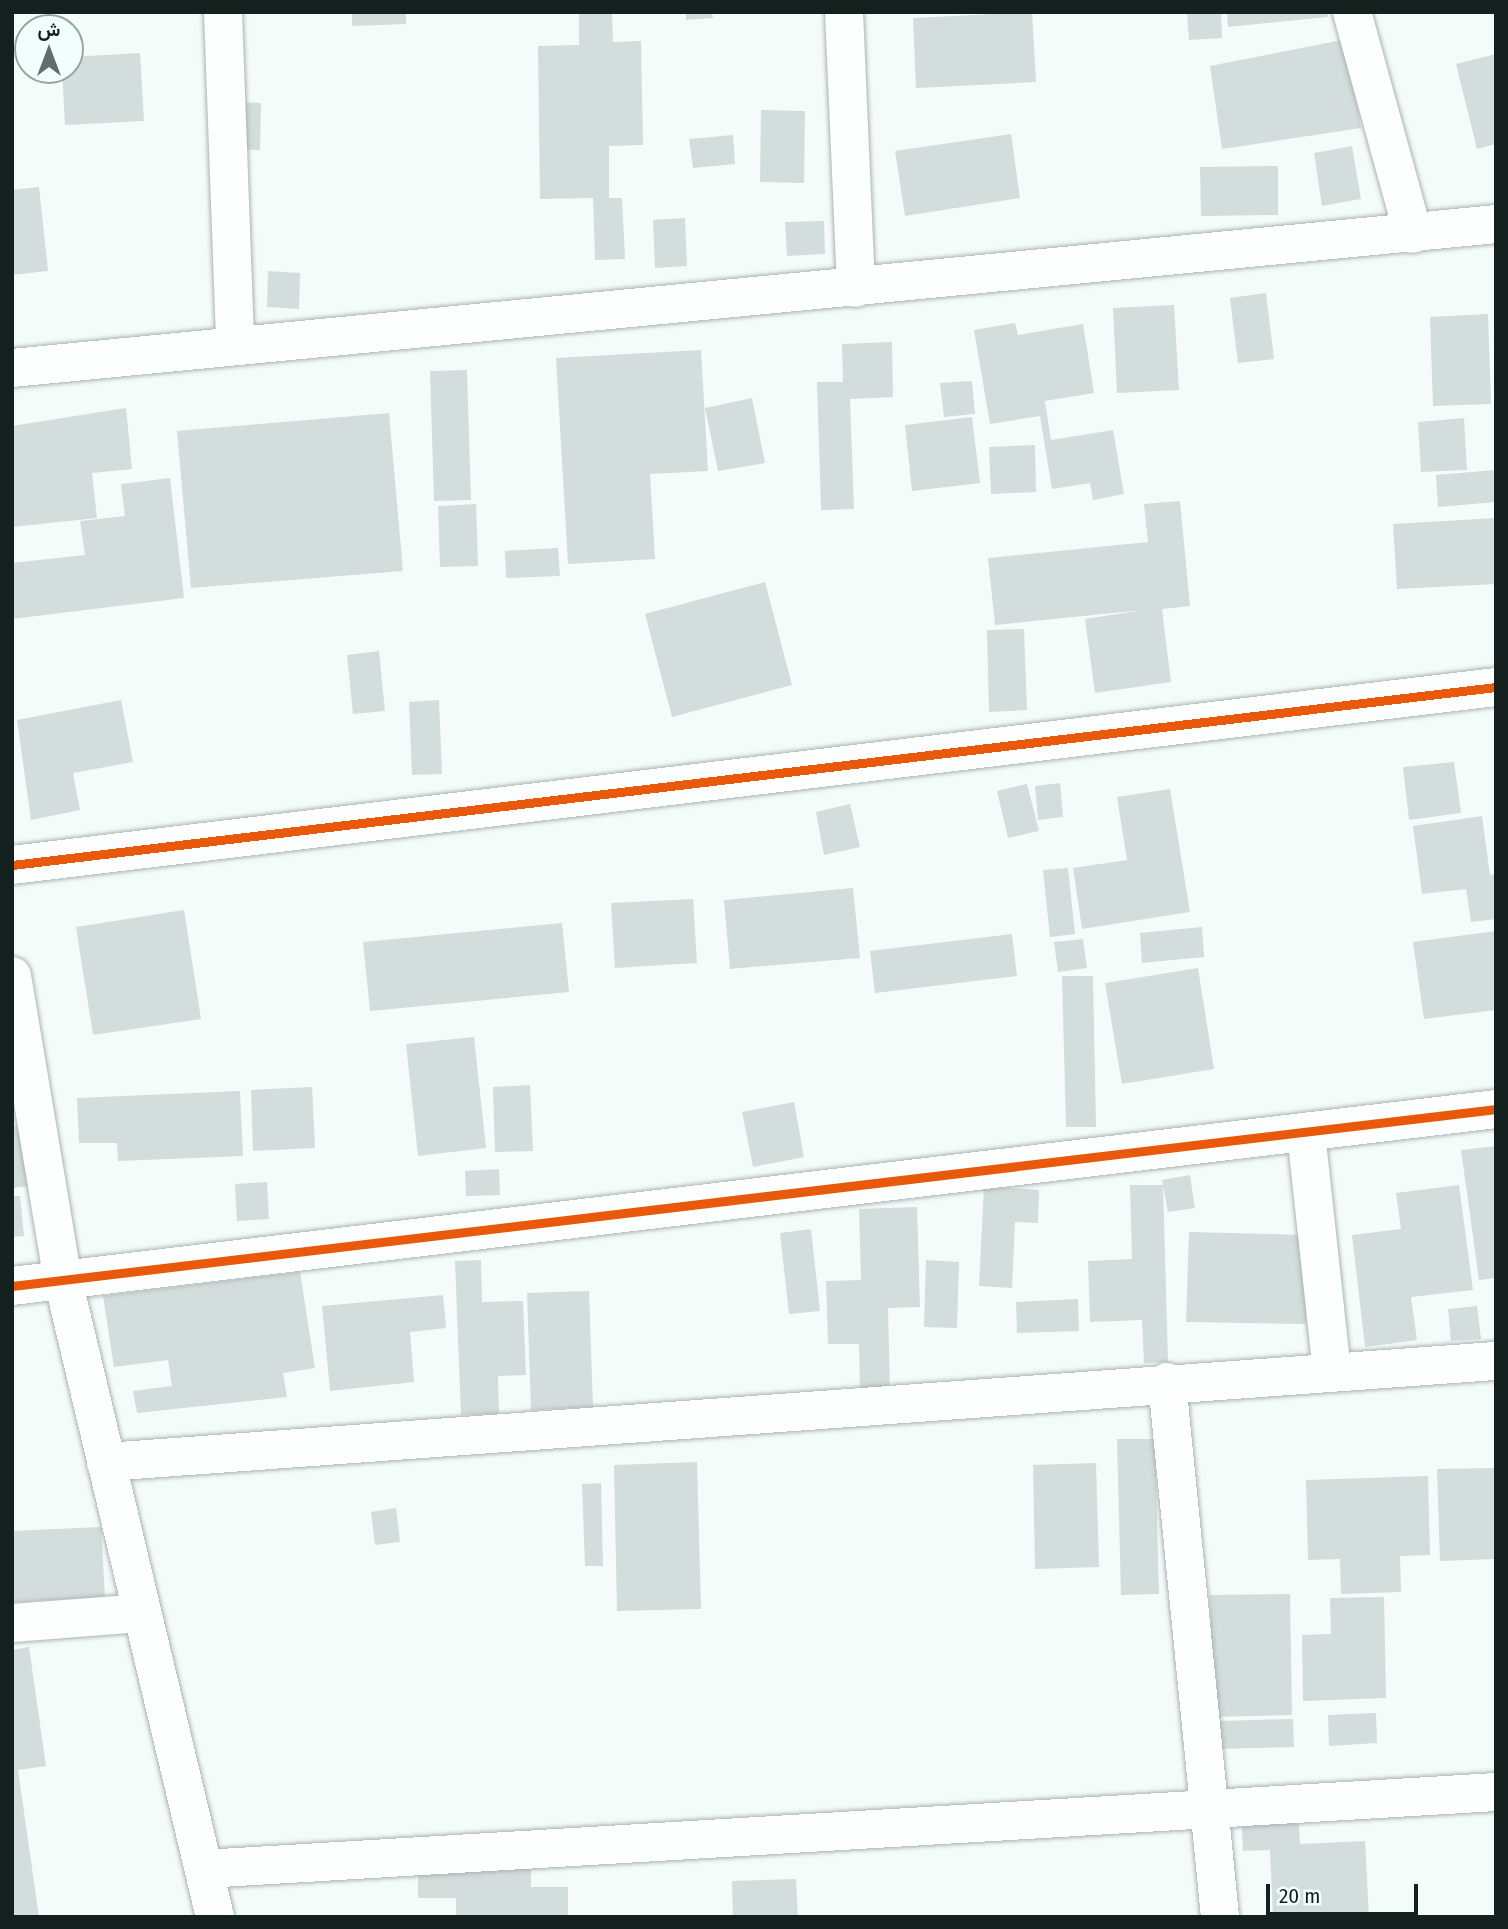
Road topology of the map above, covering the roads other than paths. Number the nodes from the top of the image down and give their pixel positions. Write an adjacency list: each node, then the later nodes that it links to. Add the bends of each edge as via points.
1 (223, 12): 7 (street)
2 (844, 12): 6 (street)
3 (1352, 12): 5 (street)
4 (1496, 224): 5 (street)
5 (1413, 234): 6 (street)
6 (856, 288): 7 (street)
7 (236, 345): 8 (street)
8 (12, 368)
9 (1496, 687): 10 (street)
10 (12, 864)
11 (12, 976): 14 (street)
12 (1496, 1109): 13 (street)
13 (1306, 1133): 14 (street); 17 (street)
14 (63, 1280): 15 (street); 19 (street)
15 (12, 1286)
16 (1496, 1361): 17 (street)
17 (1332, 1373): 18 (street)
18 (1167, 1382): 19 (street); 23 (street)
19 (106, 1462): 20 (street)
20 (141, 1613): 21 (street); 24 (street)
21 (12, 1623)
22 (1496, 1792): 23 (street)
23 (1206, 1805): 24 (street, via 712,1842); 26 (street)
24 (204, 1869): 25 (street)
25 (215, 1917)
26 (1220, 1917)

